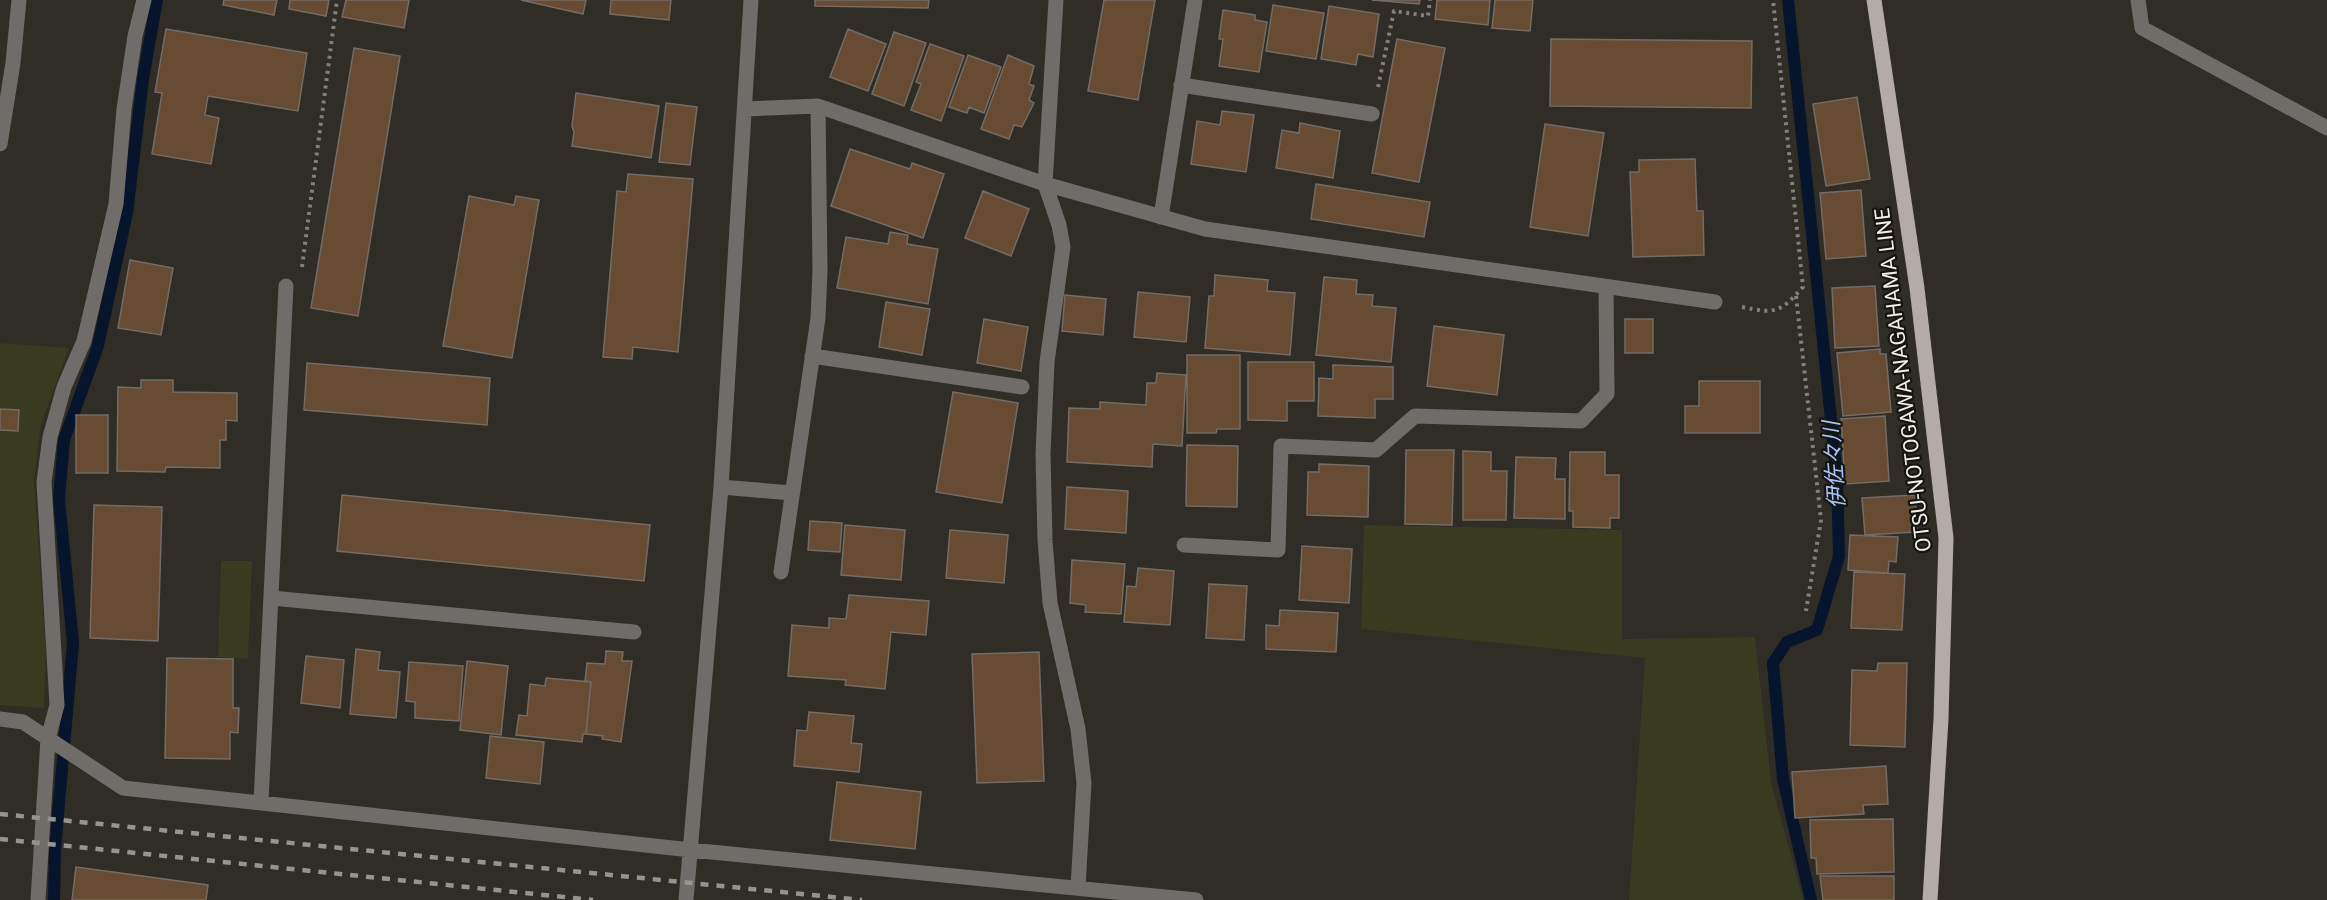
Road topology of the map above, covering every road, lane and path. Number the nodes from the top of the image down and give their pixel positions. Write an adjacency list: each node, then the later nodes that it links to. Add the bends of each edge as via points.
1 (19, 0): 11 (street)
2 (144, 0): 34 (street, via 124,109 116,204 84,341 64,387 50,437 44,482 57,705)
3 (337, 0): 20 (path, via 301,278)
4 (751, 0): 14 (street)
5 (1056, 0): 18 (street)
6 (1195, 0): 12 (street)
7 (1430, 0): 15 (path, via 1428,16 1394,11)
8 (1773, 0): 22 (path, via 1803,287)
9 (1874, 0): 41 (main road, OTSU-NOTOGAWA-NAGAHAMA LINE, via 1917,288 1946,538)
10 (2138, 0): 16 (street, via 2142,28)
11 (7, 62): 17 (street)
12 (1181, 85): 15 (street); 19 (street)
13 (818, 106): 14 (street); 18 (street); 24 (street, via 820,272)
14 (746, 109): 26 (street)
15 (1372, 114)
16 (2327, 128)
17 (0, 144)
18 (1045, 184): 19 (street); 37 (street, via 1063,247 1047,362 1042,454 1045,540 1050,603 1078,729 1084,783)
19 (1161, 217): 21 (street, via 1205,229)
20 (286, 286): 30 (street)
21 (1606, 287): 23 (street); 28 (street, via 1607,394 1581,421 1415,416 1376,450 1281,446 1278,550)
22 (1796, 295): 23 (path, via 1788,304 1768,312); 31 (path, via 1821,520)
23 (1715, 302)
24 (812, 356): 25 (street); 27 (street)
25 (1022, 387)
26 (721, 488): 27 (street); 36 (street)
27 (792, 493): 29 (street)
28 (1184, 545)
29 (781, 572)
30 (271, 598): 32 (street); 35 (street)
31 (1806, 611)
32 (634, 632)
33 (0, 719): 34 (street, via 23,722)
34 (52, 740): 35 (street, via 123,788); 38 (street)
35 (261, 802): 36 (street)
36 (691, 850): 37 (street); 39 (street)
37 (1078, 888): 40 (street)
38 (38, 900)
39 (686, 900)
40 (1196, 900)
41 (1930, 900)

